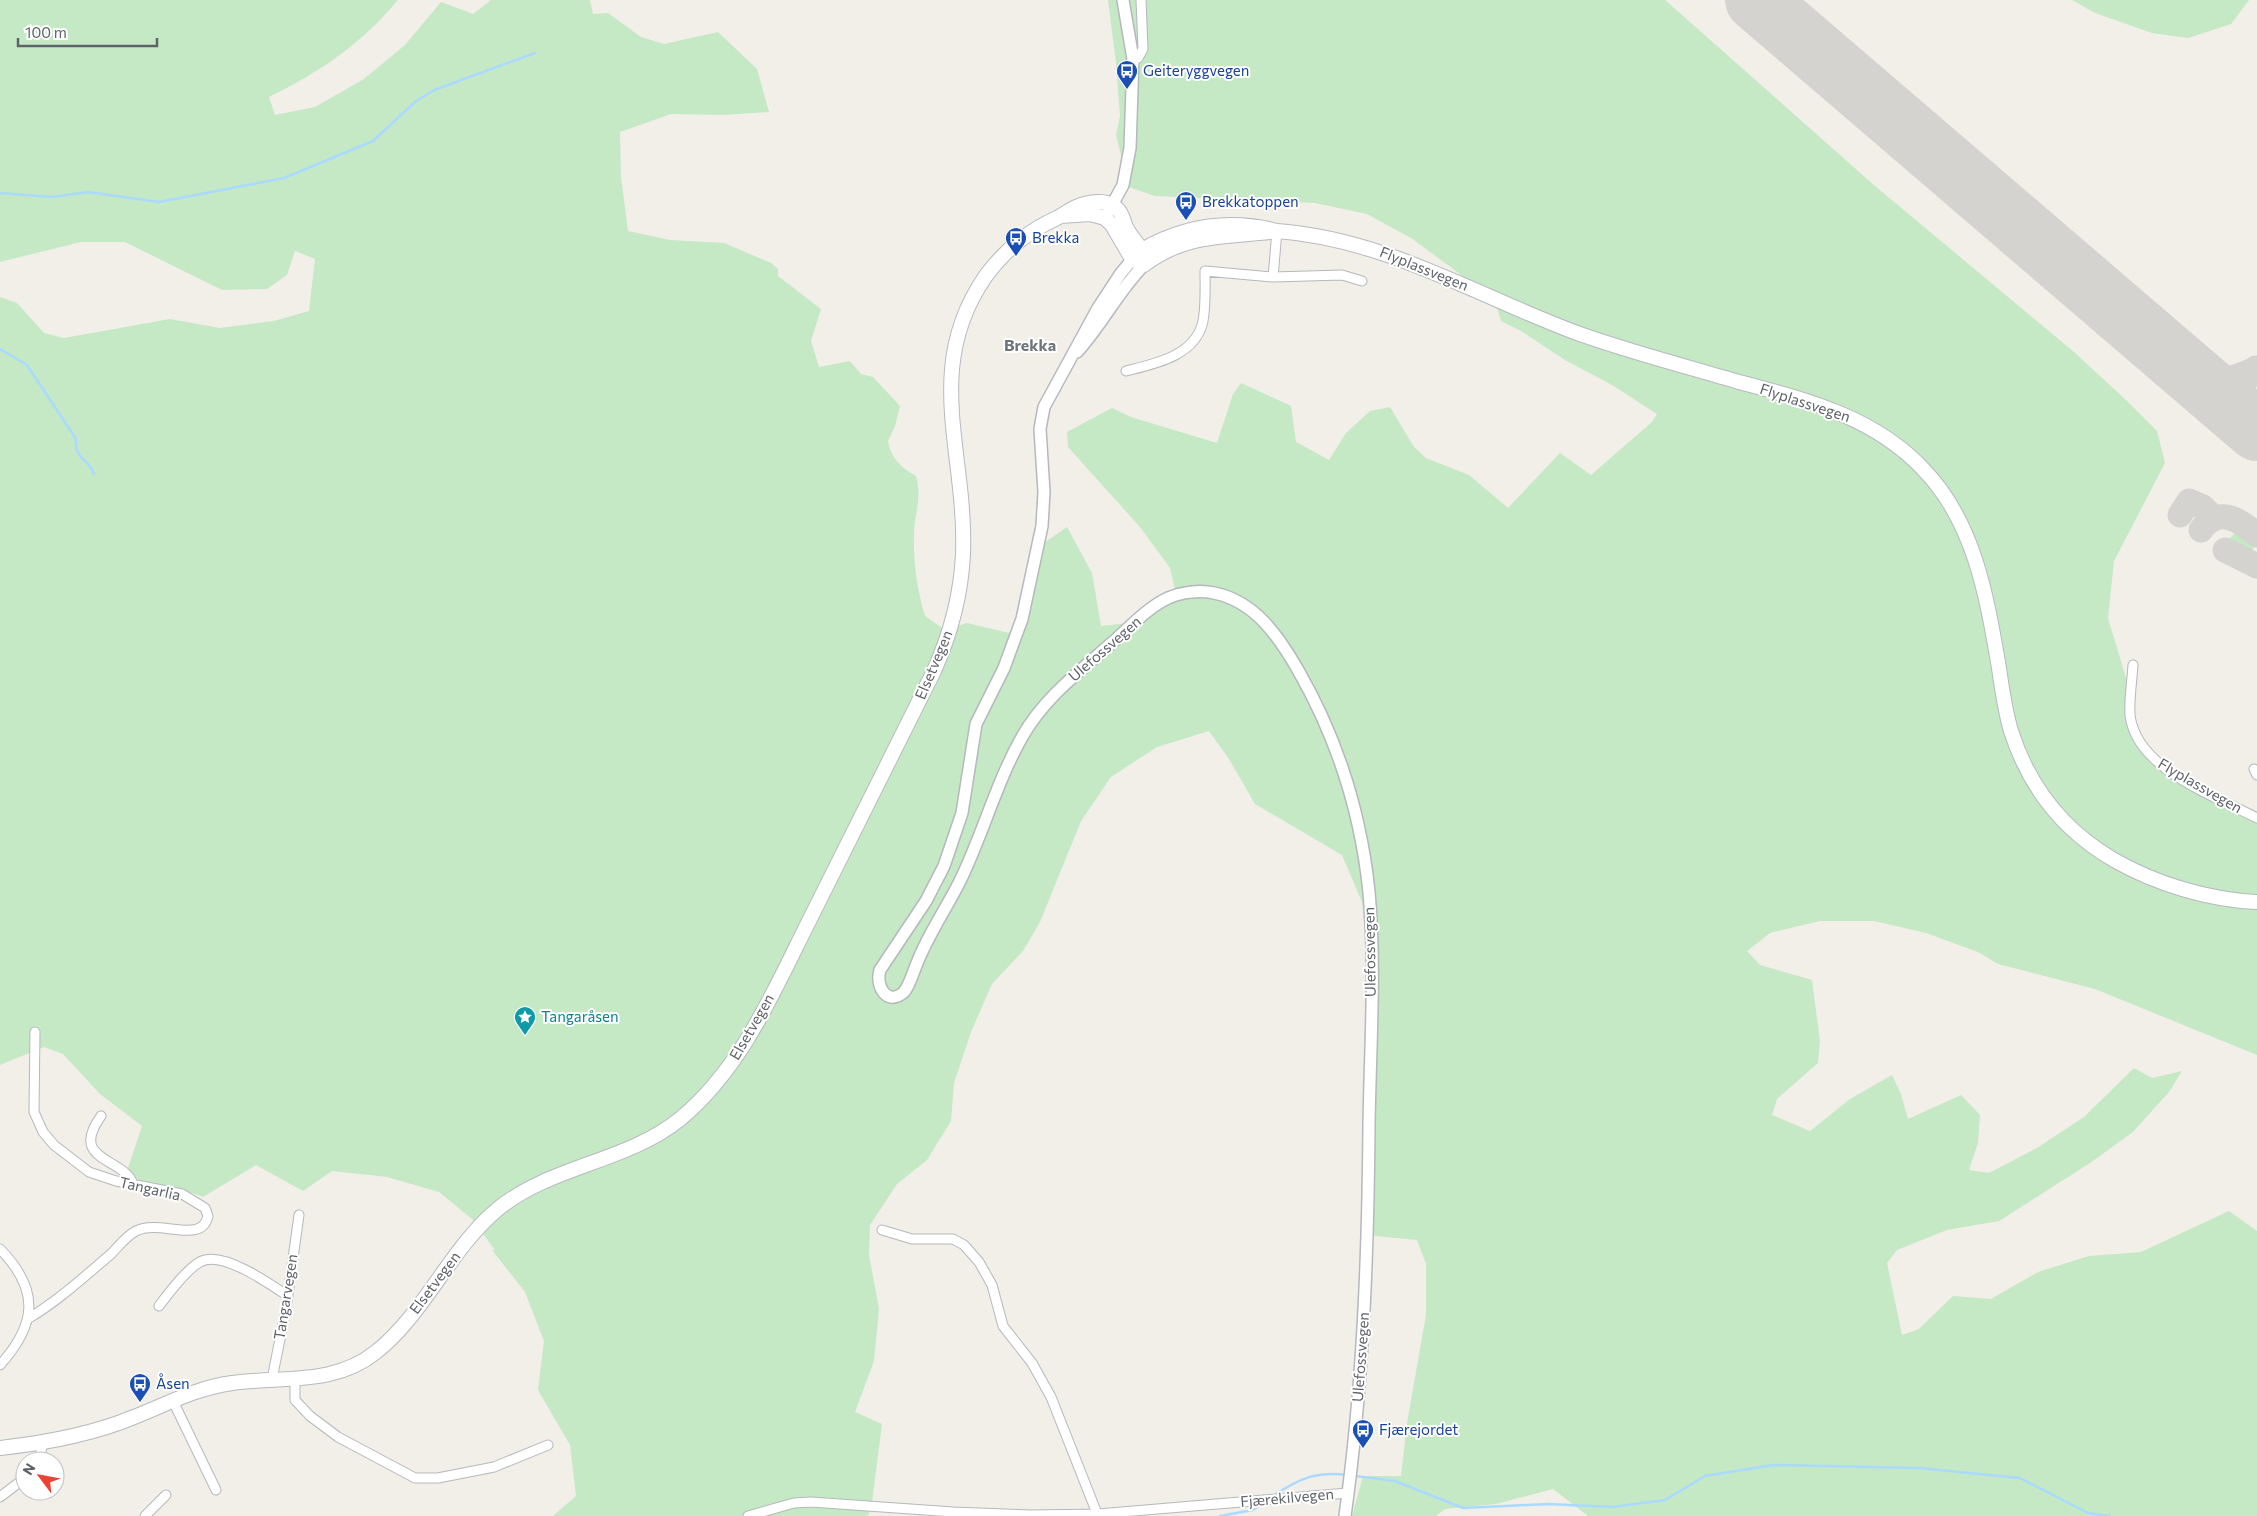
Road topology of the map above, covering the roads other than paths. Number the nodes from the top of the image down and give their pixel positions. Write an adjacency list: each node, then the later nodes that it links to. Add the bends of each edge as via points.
1 (1122, 0): 3 (street)
2 (1141, 0): 3 (street, via 1143,49 1138,58)
3 (1133, 59): 4 (street, via 1127,165 1123,185)
4 (1113, 206): 5 (main road, Elsetvegen, via 1090,202); 6 (street); 8 (main road, via 1122,215)
5 (1060, 216): 6 (main road, Elsetvegen, via 1090,214); 26 (main road, Elsetvegen, via 1038,226 1008,250 979,287 960,325 951,380 963,510 963,554 952,627 891,759 769,1000 736,1057 713,1088 669,1128 633,1148 530,1189 498,1208 477,1229 411,1316 375,1353 337,1374)
6 (1105, 218): 8 (main road)
7 (1277, 230): 8 (main road, Flyplassvegen, via 1192,240); 9 (street); 14 (main road, Flyplassvegen, via 1333,238 1389,254 1579,333 1822,406 1850,416 1879,432 1932,478 1962,526 1980,572 2010,728 2023,762 2055,812 2091,845 2125,866 2183,888 2227,899)
8 (1139, 258): 34 (street, Ulefossvegen, via 1098,308 1051,392 1041,417 1042,526 1030,589 1012,650 976,724 958,827 935,885 880,970 877,983 889,996 898,995 906,989 922,951 963,874 1021,739 1060,688 1165,599 1196,592 1214,593 1235,600 1264,622 1282,644 1305,683 1338,757 1354,810 1369,896 1371,974 1365,1295)
9 (1273, 277): 10 (street, via 1342,275); 11 (street, via 1205,271 1202,323 1192,341 1173,356)
10 (1362, 280)
11 (1126, 371)
12 (2133, 665): 13 (street, Flyplassvegen, via 2130,716 2144,750 2181,778)
13 (2257, 818)
14 (2257, 902)
15 (35, 1032): 17 (street, Tangarlia, via 32,1100 43,1132 64,1155 89,1172)
16 (101, 1116): 17 (street, via 92,1130 92,1144 100,1157 128,1174)
17 (133, 1184): 23 (street, Tangarlia, via 182,1194 204,1208 207,1222 197,1230 155,1226 138,1230)
18 (299, 1215): 21 (street, Tangarvegen)
19 (882, 1230): 37 (street, via 912,1239 953,1239 964,1245 979,1262 992,1285 1003,1326 1032,1362 1051,1398)
20 (0, 1249): 23 (street, via 21,1276 29,1302)
21 (288, 1296): 22 (street, via 240,1267 207,1259 184,1276); 25 (street, Tangarvegen)
22 (159, 1306)
23 (29, 1318): 24 (street, via 17,1344)
24 (0, 1365)
25 (272, 1379): 26 (main road, Elsetvegen); 27 (main road, Elsetvegen, via 222,1384)
26 (295, 1379): 29 (street, via 295,1400 310,1416 338,1437 415,1478 438,1478 494,1466)
27 (172, 1399): 28 (main road, Elsetvegen, via 111,1426); 33 (street)
28 (43, 1442): 30 (main road, Elsetvegen); 31 (street)
29 (548, 1445)
30 (0, 1448)
31 (41, 1451)
32 (15, 1486): 36 (street)
33 (216, 1490)
34 (1348, 1493): 37 (street, Fjærekilvegen); 40 (street, Ulefossvegen)
35 (166, 1494): 38 (street)
36 (0, 1497)
37 (1098, 1515): 39 (street, Fjærekilvegen, via 953,1512 811,1502 794,1503)
38 (145, 1516)
39 (748, 1516)
40 (1345, 1516)

